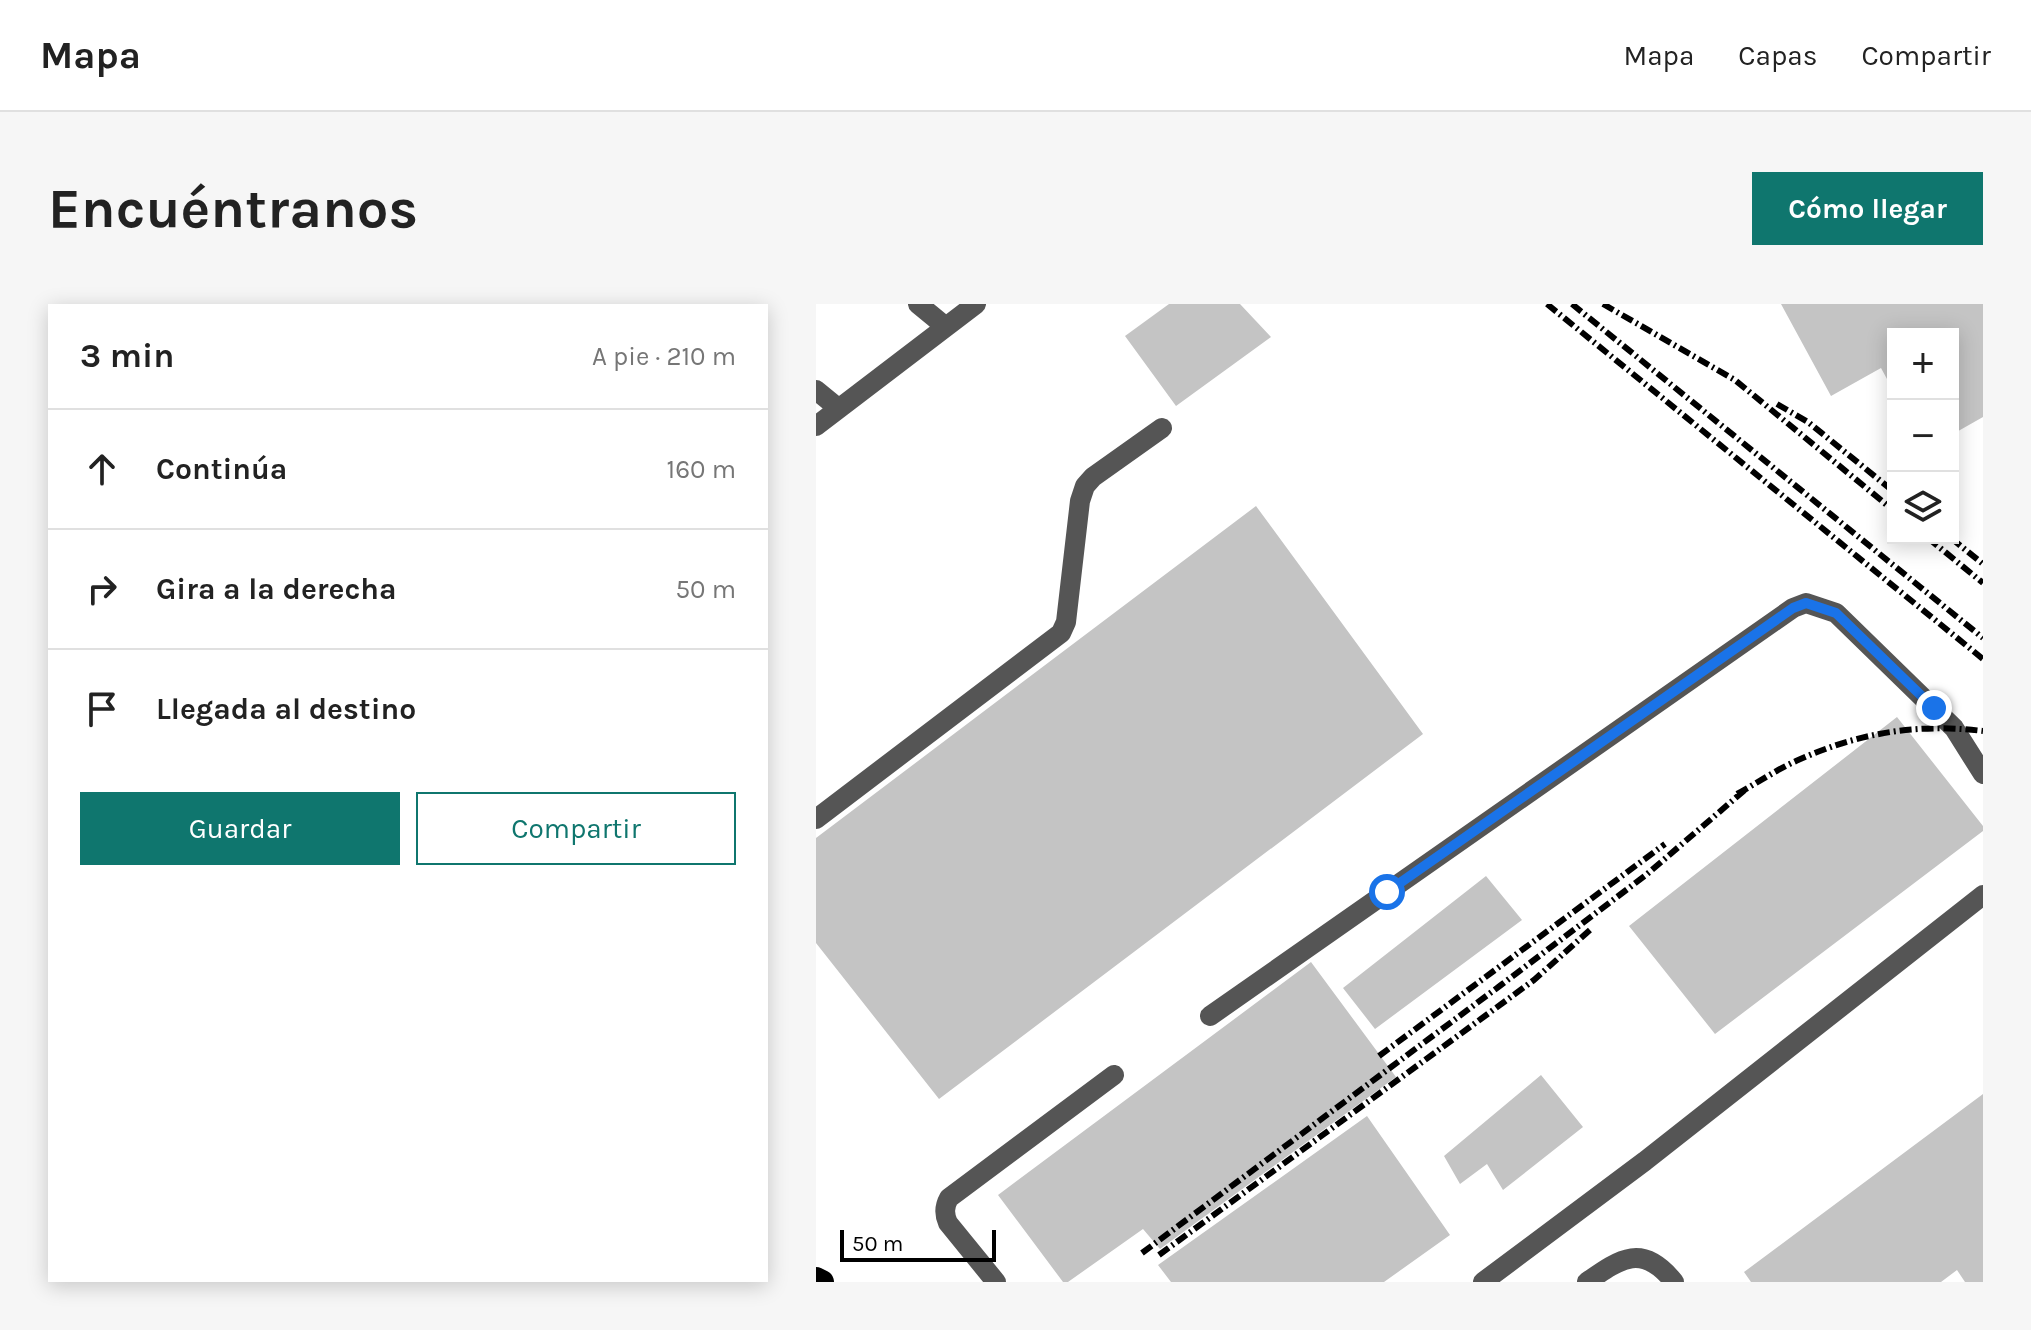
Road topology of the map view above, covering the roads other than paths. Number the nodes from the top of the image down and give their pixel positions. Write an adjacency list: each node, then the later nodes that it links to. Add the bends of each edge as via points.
1 (918, 304): 3 (street)
2 (976, 304): 3 (street)
3 (946, 327): 5 (street)
4 (816, 390): 5 (street)
5 (838, 408): 6 (street)
6 (816, 426)
7 (1162, 428): 9 (street, via 1085,486 1061,633)
8 (1983, 774): 11 (street, via 1954,728 1836,613 1806,603)
9 (816, 819)
10 (1983, 895): 16 (street)
11 (1210, 1016)
12 (1114, 1075): 15 (street, via 946,1203 948,1223)
13 (816, 1279): 14 (highway)
14 (822, 1282)
15 (996, 1282)
16 (1483, 1282)
17 (1587, 1282): 18 (street, via 1615,1262 1636,1258 1655,1263)
18 (1674, 1282)

